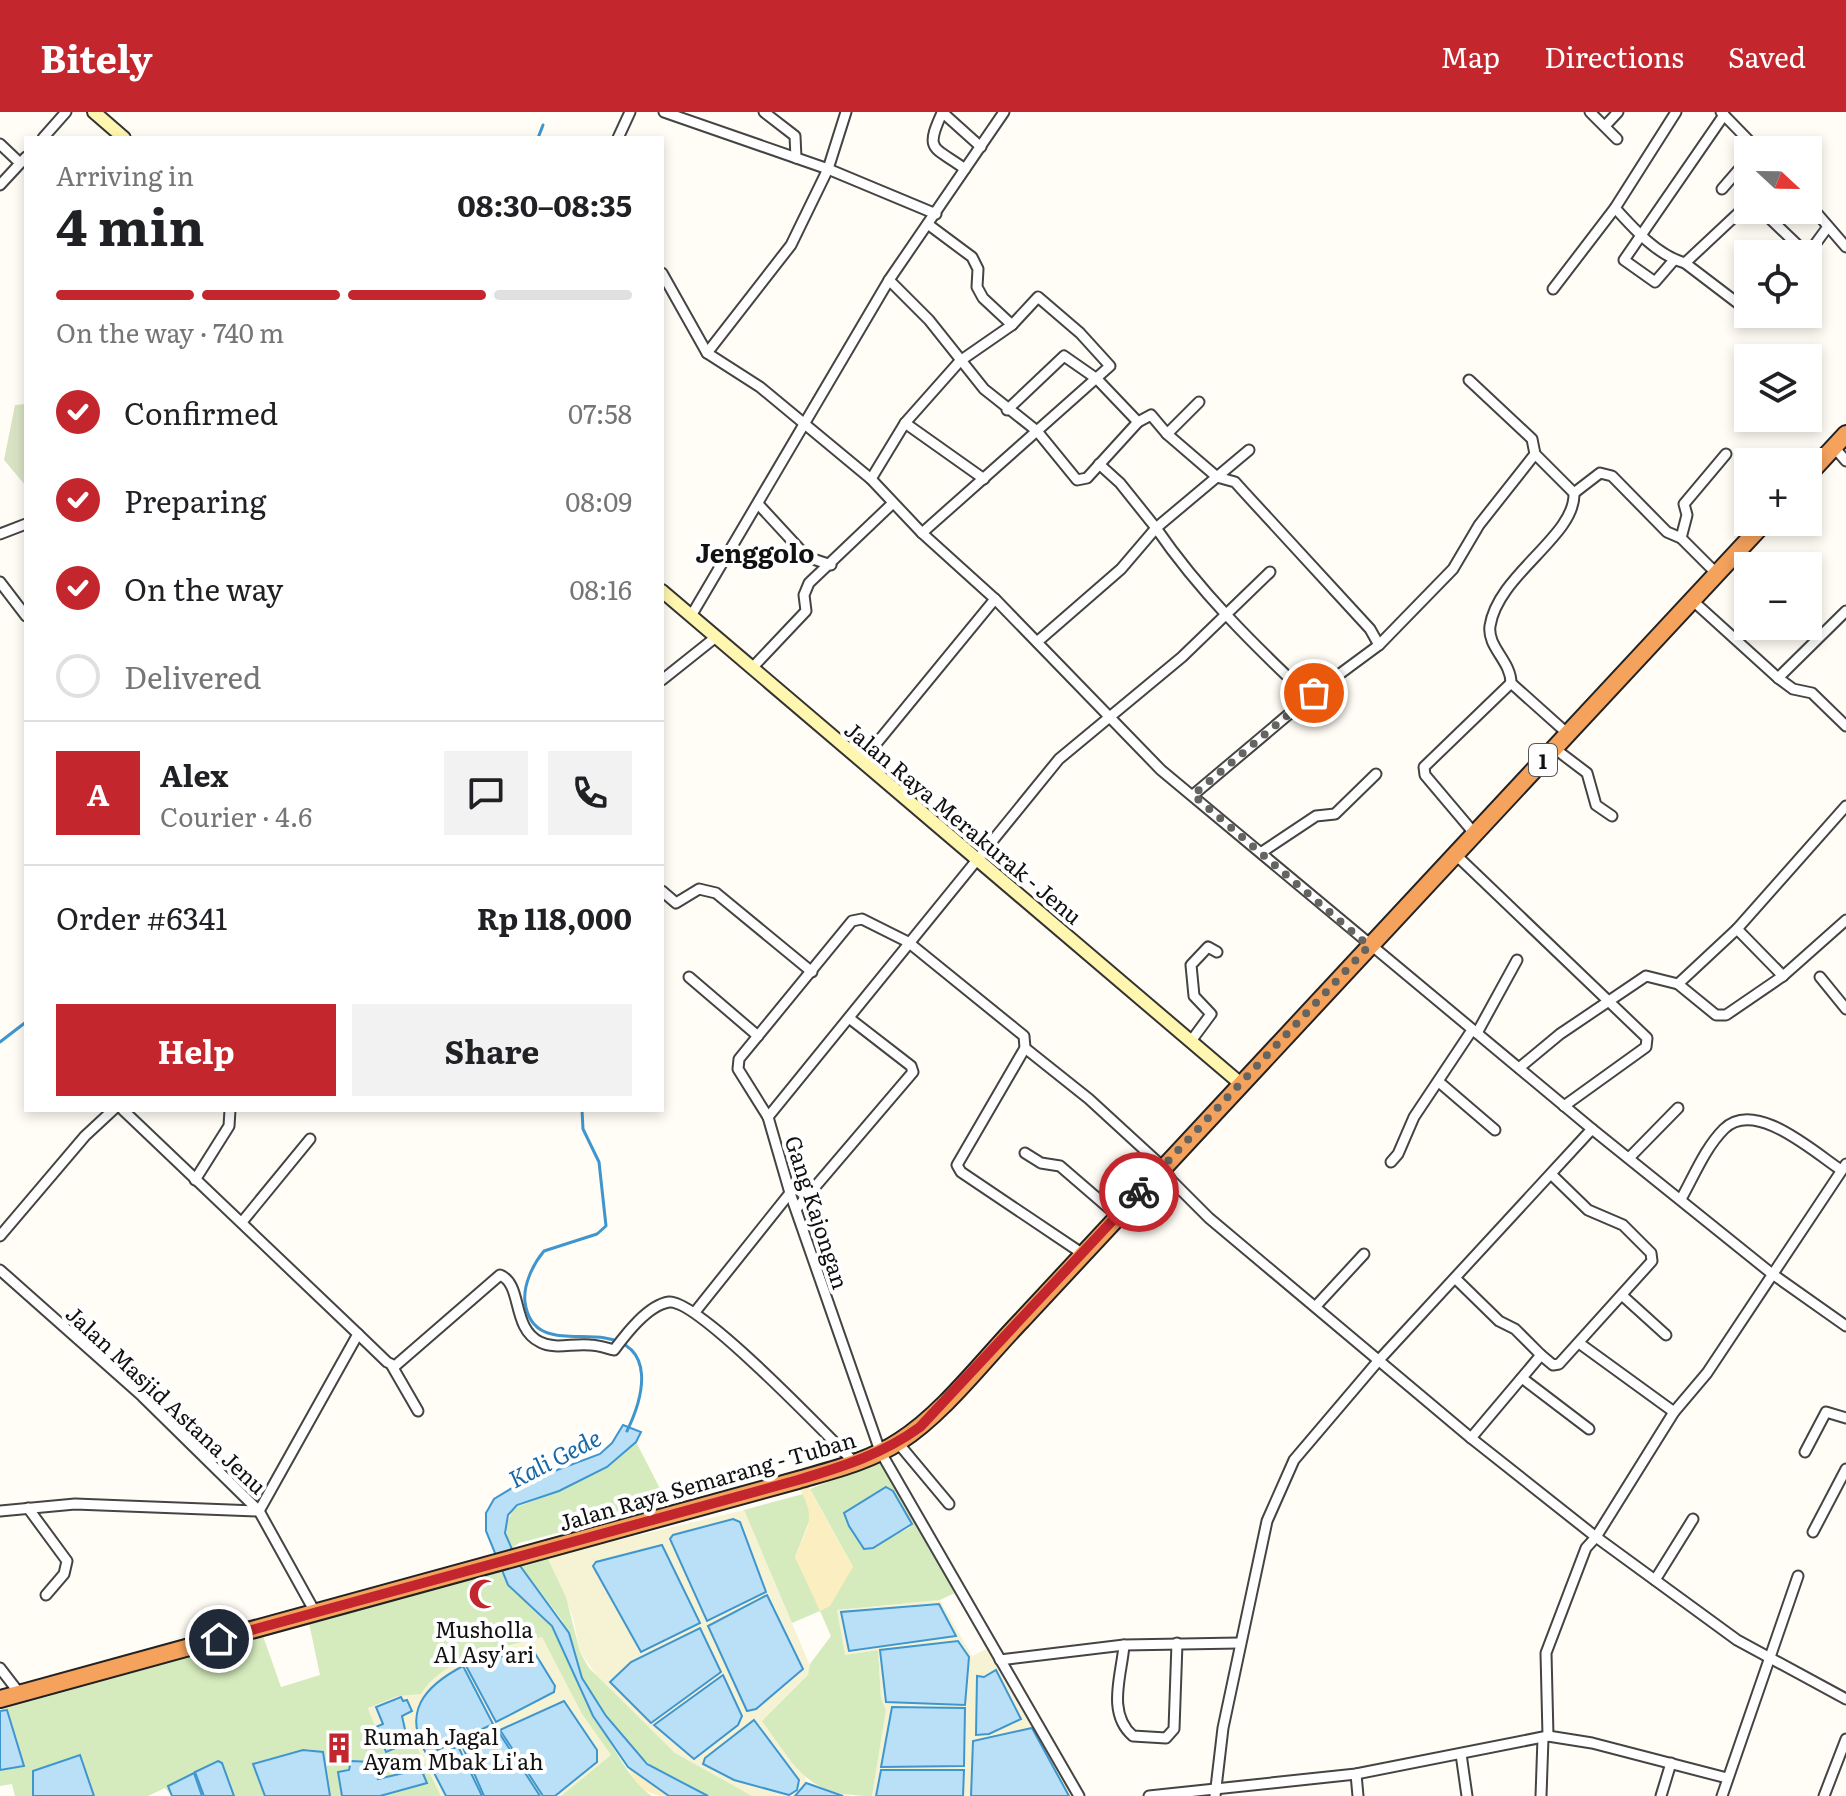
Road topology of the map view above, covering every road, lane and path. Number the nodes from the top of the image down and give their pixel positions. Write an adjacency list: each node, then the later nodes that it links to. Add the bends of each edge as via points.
1 (66, 112): 14 (street)
2 (94, 112): 15 (main road)
3 (630, 112): 16 (street)
4 (664, 112): 21 (street)
5 (764, 112): 21 (street, via 795,136)
6 (846, 112): 23 (street)
7 (942, 112): 20 (street); 24 (street, via 933,146)
8 (1004, 112): 20 (street)
9 (1590, 112): 13 (street)
10 (1618, 112): 13 (street)
11 (1676, 112): 28 (street)
12 (1723, 114): 17 (street); 35 (street)
13 (1605, 126): 18 (street)
14 (45, 136)
15 (122, 136)
16 (619, 136)
17 (1744, 136)
18 (1617, 139)
19 (0, 144): 22 (street)
20 (981, 147): 24 (street)
21 (796, 158): 23 (street)
22 (23, 160): 26 (street)
23 (828, 169): 29 (street); 46 (street, via 791,245)
24 (965, 169): 29 (street)
25 (1734, 175): 27 (street)
26 (0, 185)
27 (1722, 189)
28 (1615, 208): 35 (street); 43 (street)
29 (936, 214): 33 (street)
30 (1734, 217): 40 (street)
31 (1822, 221): 34 (street)
32 (1776, 224): 36 (street)
33 (929, 225): 42 (street); 45 (street, via 977,263 977,287 983,298)
34 (1827, 228): 37 (street); 38 (street)
35 (1640, 235): 39 (street); 39 (street, via 1626,264 1655,282)
36 (1792, 240)
37 (1818, 240)
38 (1846, 247)
39 (1674, 260): 40 (street)
40 (1685, 263): 44 (street)
41 (664, 277): 46 (street)
42 (889, 280): 47 (street); 54 (street)
43 (1553, 289)
44 (1734, 300)
45 (1012, 325): 47 (street); 48 (street, via 1042,298 1108,363 1109,370)
46 (707, 353): 54 (street, via 760,387)
47 (960, 361): 51 (street); 53 (street)
48 (1097, 379): 51 (street, via 1060,357); 52 (street); 55 (street)
49 (1469, 380): 59 (street, via 1532,439)
50 (1199, 402): 56 (street)
51 (1007, 410): 55 (street)
52 (1138, 422): 56 (street, via 1151,415); 63 (street)
53 (905, 423): 65 (street); 66 (street)
54 (803, 425): 65 (street); 69 (street)
55 (1037, 431): 63 (street, via 1077,480 1087,478); 66 (street)
56 (1167, 434): 64 (street)
57 (1840, 440): 61 (highway); 62 (street)
58 (1249, 450): 64 (street)
59 (1535, 454): 67 (street); 89 (street, via 1462,548 1453,569)
60 (1726, 454): 75 (street, via 1684,504)
61 (1822, 460)
62 (1846, 461)
63 (1099, 464): 71 (street)
64 (1217, 477): 71 (street); 89 (street, via 1235,482)
65 (871, 479): 68 (street)
66 (984, 479): 72 (street)
67 (1574, 493): 75 (street, via 1606,473 1667,532); 93 (street, via 1570,516 1508,585 1491,622 1490,634 1510,668)
68 (893, 503): 72 (street); 76 (street)
69 (759, 505): 76 (street, via 807,557); 85 (street)
70 (24, 525): 73 (street)
71 (1156, 528): 86 (street); 88 (street, via 1121,569)
72 (922, 533): 81 (street)
73 (0, 534)
74 (1752, 536): 78 (highway, Jalan Raya Semarang - Tuban / 1)
75 (1681, 538): 78 (street)
76 (831, 565): 90 (street, via 809,583 806,611)
77 (1270, 572): 86 (street, Gang Kajongan)
78 (1717, 574): 82 (highway, Jalan Raya Semarang - Tuban / 1)
79 (0, 582): 84 (street)
80 (664, 593): 85 (main road, Jalan Raya Merakurak - Jenu)
81 (995, 599): 88 (street); 99 (street)
82 (1692, 600): 92 (street); 97 (highway, Jalan Raya Semarang - Tuban / 1)
83 (1846, 611): 92 (street)
84 (24, 613)
85 (691, 616): 87 (main road, Jalan Raya Merakurak - Jenu)
86 (1226, 618): 94 (street); 95 (street, Gang Kajongan)
87 (716, 637): 90 (main road, Jalan Raya Merakurak - Jenu); 91 (street)
88 (1037, 642): 95 (street)
89 (1379, 645): 94 (street)
90 (752, 668): 99 (main road, Jalan Raya Merakurak - Jenu)
91 (664, 678)
92 (1778, 678): 96 (street, via 1793,689 1812,693)
93 (1511, 683): 97 (street); 104 (street, via 1423,771)
94 (1309, 697): 101 (street)
95 (1108, 719): 101 (street); 107 (street, Gang Kajongan, via 1059,759)
96 (1846, 726)
97 (1568, 734): 98 (highway, Jalan Raya Semarang - Tuban / 1)
98 (1554, 748): 103 (street, via 1587,773 1596,805); 104 (highway, Jalan Raya Semarang - Tuban / 1)
99 (862, 761): 107 (main road, Jalan Raya Merakurak - Jenu)
100 (1376, 774): 105 (street, via 1335,814 1316,816)
101 (1193, 795): 105 (street)
102 (1846, 806): 110 (street)
103 (1612, 816)
104 (1474, 833): 106 (highway, Jalan Raya Semarang - Tuban / 1)
105 (1262, 852): 112 (street)
106 (1455, 854): 112 (highway, Jalan Raya Semarang - Tuban / 1); 120 (street)
107 (975, 858): 111 (street, Gang Kajongan); 125 (main road, Jalan Raya Merakurak - Jenu)
108 (664, 893): 115 (street, via 676,903 699,889 716,893)
109 (1846, 920): 116 (street)
110 (1737, 929): 116 (street); 119 (street)
111 (908, 942): 115 (street, via 857,919); 122 (street, Gang Kajongan); 126 (street, via 1024,1036)
112 (1369, 946): 123 (street); 129 (highway, Jalan Raya Semarang - Tuban / 1)
113 (1217, 952): 125 (street, via 1208,947 1191,965 1193,993 1211,1014)
114 (1517, 960): 123 (street)
115 (812, 972): 124 (street)
116 (1783, 976): 119 (street, via 1719,1016)
117 (689, 977): 124 (street)
118 (1820, 977): 121 (street)
119 (1678, 984): 120 (street, via 1646,976)
120 (1610, 1000): 127 (street); 130 (street, via 1649,1042)
121 (1846, 1009)
122 (849, 1018): 135 (street, Gang Kajongan); 148 (street, via 913,1072)
123 (1475, 1032): 127 (street); 128 (street)
124 (758, 1036): 135 (street, via 739,1059 738,1069)
125 (1191, 1041): 129 (main road, Jalan Raya Merakurak - Jenu)
126 (1025, 1048): 142 (street); 152 (street, via 957,1165)
127 (1519, 1068): 130 (street)
128 (1439, 1082): 137 (street); 141 (street)
129 (1241, 1084): 142 (highway, Jalan Raya Semarang - Tuban / 1)
130 (1564, 1106): 136 (street)
131 (1678, 1108): 140 (street)
132 (111, 1112): 151 (street)
133 (125, 1112): 145 (street)
134 (230, 1112): 145 (street, via 229,1126)
135 (768, 1117): 146 (street, Gang Kajongan)
136 (1592, 1129): 140 (street); 144 (street)
137 (1495, 1130)
138 (310, 1139): 150 (street)
139 (1025, 1153): 149 (street, via 1060,1166)
140 (1630, 1157): 147 (street)
141 (1391, 1162)
142 (1162, 1166): 149 (highway, Jalan Raya Semarang - Tuban / 1); 158 (street, via 1201,1210)
143 (1843, 1167): 147 (street, via 1776,1125 1740,1121 1724,1129); 155 (street)
144 (1552, 1175): 156 (street); 157 (street, via 1584,1207 1623,1225 1651,1253 1652,1261)
145 (195, 1180): 150 (street)
146 (790, 1193): 148 (street, Gang Kajongan); 159 (street)
147 (1681, 1199): 155 (street)
148 (797, 1208): 174 (street, Gang Kajongan)
149 (1118, 1216): 152 (highway, Jalan Raya Semarang - Tuban / 1)
150 (242, 1222): 161 (street)
151 (0, 1236)
152 (1083, 1254): 173 (highway, Jalan Raya Semarang - Tuban / 1, via 920,1427)
153 (1364, 1254): 158 (street)
154 (0, 1270): 181 (street, Jalan Masjid Astana Jenu, via 142,1396)
155 (1771, 1273): 160 (street); 169 (street, via 1707,1373)
156 (1455, 1278): 164 (street); 165 (street)
157 (1624, 1297): 162 (street); 163 (street)
158 (1316, 1306): 165 (street)
159 (695, 1312): 166 (street, via 681,1303 665,1303 615,1349 552,1346 535,1339 518,1316 508,1280 500,1275); 176 (street)
160 (1846, 1326)
161 (358, 1334): 166 (street); 181 (street)
162 (1666, 1335)
163 (1579, 1343): 164 (street, via 1556,1365); 169 (street)
164 (1541, 1355): 167 (street)
165 (1379, 1360): 172 (street); 190 (street, via 1285,1474 1267,1521)
166 (392, 1366): 168 (street)
167 (1522, 1378): 171 (street); 172 (street)
168 (418, 1411)
169 (1674, 1412): 184 (street)
170 (1846, 1418): 175 (street, via 1826,1412)
171 (1589, 1429)
172 (1471, 1438): 184 (street)
173 (898, 1443): 174 (highway, Jalan Raya Semarang - Tuban / 1); 178 (street)
174 (880, 1451): 176 (highway, Jalan Raya Semarang - Tuban / 1); 193 (street, Gang Kajongan)
175 (1805, 1452)
176 (854, 1462): 188 (highway, Jalan Raya Semarang - Tuban / 1)
177 (1846, 1469): 183 (street)
178 (949, 1504)
179 (28, 1508): 180 (street); 181 (street, via 75,1504); 187 (street, via 67,1561 64,1574)
180 (0, 1511)
181 (259, 1511): 188 (street, Jalan Masjid Astana Jenu)
182 (1693, 1519): 186 (street)
183 (1813, 1532)
184 (1596, 1537): 186 (street); 198 (street, via 1576,1569 1546,1653)
185 (1798, 1576): 192 (street)
186 (1655, 1580): 192 (street)
187 (46, 1595)
188 (315, 1612): 195 (highway, Jalan Raya Semarang - Tuban / 1)
189 (1177, 1643): 190 (street); 191 (street); 191 (street, via 1174,1729 1166,1738 1133,1736 1122,1723 1117,1693)
190 (1239, 1643): 204 (street)
191 (1124, 1645): 193 (street)
192 (1769, 1657): 197 (street); 203 (street)
193 (1000, 1660): 205 (street, Gang Kajongan)
194 (0, 1668): 195 (street)
195 (20, 1694): 196 (highway, Jalan Raya Semarang - Tuban / 1)
196 (0, 1699)
197 (1846, 1699)
198 (1546, 1737): 200 (street); 201 (street); 209 (street)
199 (1846, 1739): 212 (street)
200 (1461, 1754): 202 (street); 208 (street)
201 (1671, 1763): 203 (street); 210 (street)
202 (1356, 1774): 204 (street); 207 (street)
203 (1727, 1778): 211 (street)
204 (1215, 1793): 206 (street)
205 (1079, 1796)
206 (1149, 1796)
207 (1358, 1796)
208 (1467, 1796)
209 (1541, 1796)
210 (1661, 1796)
211 (1722, 1796)
212 (1824, 1796)

